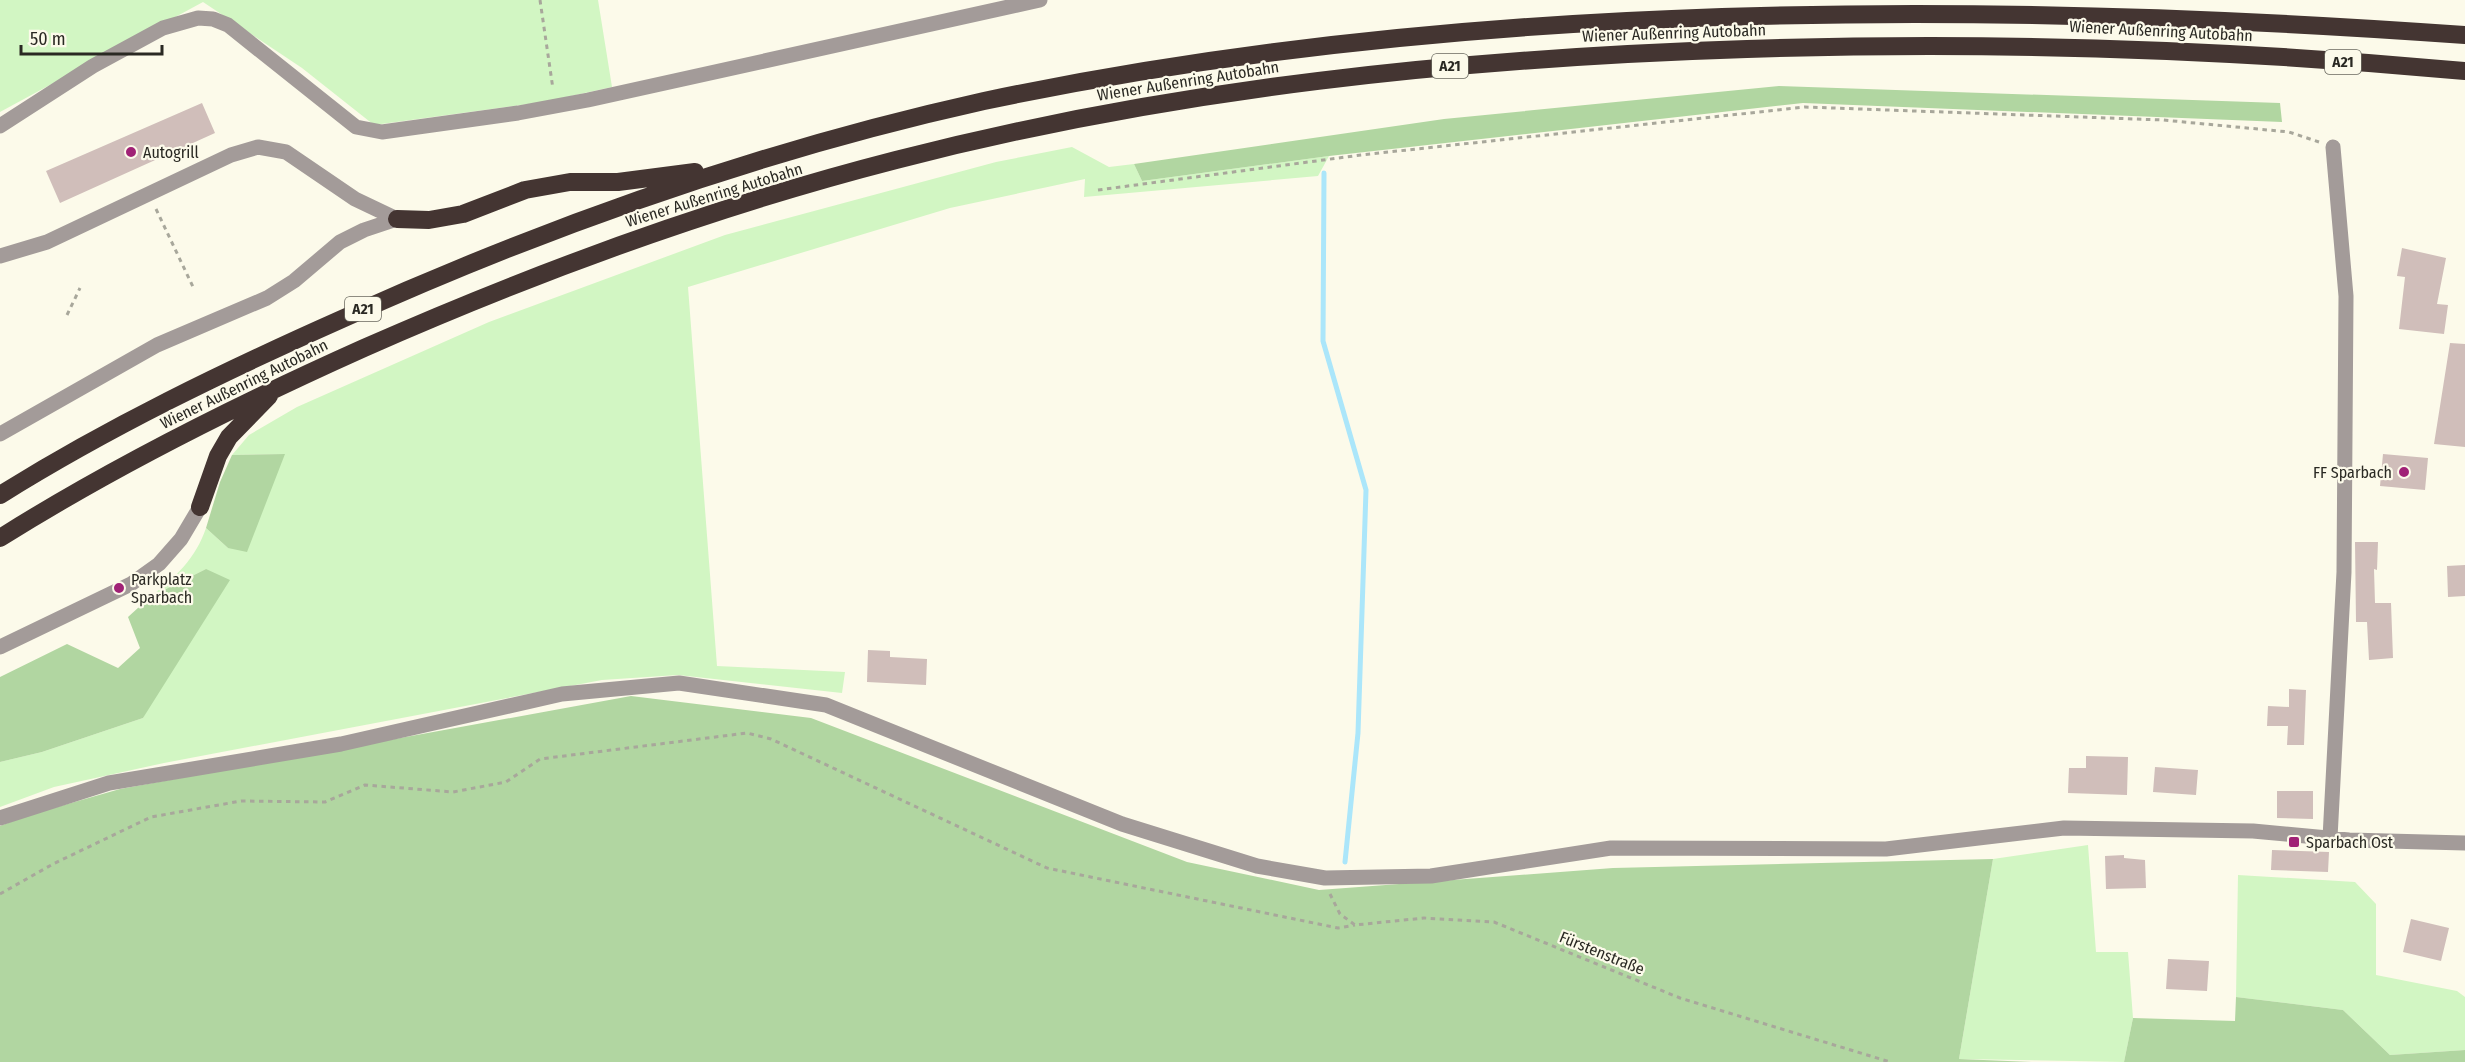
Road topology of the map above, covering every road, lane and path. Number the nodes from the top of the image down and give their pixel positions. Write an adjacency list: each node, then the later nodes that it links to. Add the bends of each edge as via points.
1 (540, 0): 5 (path)
2 (1041, 0): 5 (street)
3 (2465, 35): 8 (highway, Wiener Außenring Autobahn / A21, via 2087,10 1736,13 1521,23 1353,39 1133,72 982,101)
4 (2465, 71): 16 (highway, Wiener Außenring Autobahn / A21, via 2221,52 1888,44 1516,60 1349,76 1137,108 894,160 694,219 590,255 457,307)
5 (555, 106): 6 (street, via 368,131 343,118 228,25 198,18 163,28 93,66)
6 (0, 126)
7 (2333, 147): 9 (path, via 2289,132 2163,120 1805,107 1360,155); 23 (street, via 2346,296 2344,572)
8 (744, 165): 11 (highway, via 618,182 570,182 525,190 463,214 429,220); 18 (highway, Wiener Außenring Autobahn / A21, via 629,202 444,273 222,373)
9 (1098, 190)
10 (148, 194): 11 (street, via 231,155 258,147 286,152 355,199); 12 (street, via 47,242); 14 (path)
11 (397, 219): 17 (street, via 340,242 267,298 157,345)
12 (0, 256)
13 (80, 288): 15 (path)
14 (194, 289)
15 (67, 315)
16 (279, 386): 19 (highway, via 229,436); 20 (highway, Wiener Außenring Autobahn / A21, via 47,508)
17 (0, 434)
18 (0, 495)
19 (200, 507): 21 (street, via 181,539 159,564 131,584)
20 (0, 538)
21 (0, 646)
22 (0, 818): 25 (street, via 109,783 341,744 562,694 680,683 826,705 1122,824 1257,866)
23 (2330, 838): 24 (street); 25 (street, via 2253,831 2064,828 1886,849 1611,848 1431,876)
24 (2465, 843)
25 (1325, 878): 27 (path, via 1333,905)
26 (0, 894): 27 (path, Fürstenstraße, via 151,817 241,801 325,802 364,785 453,792 506,782 540,759 747,733 771,738 1047,868 1338,927)
27 (1355, 925): 28 (path, Fürstenstraße, via 1424,918 1494,922 1680,998)
28 (1890, 1062)

